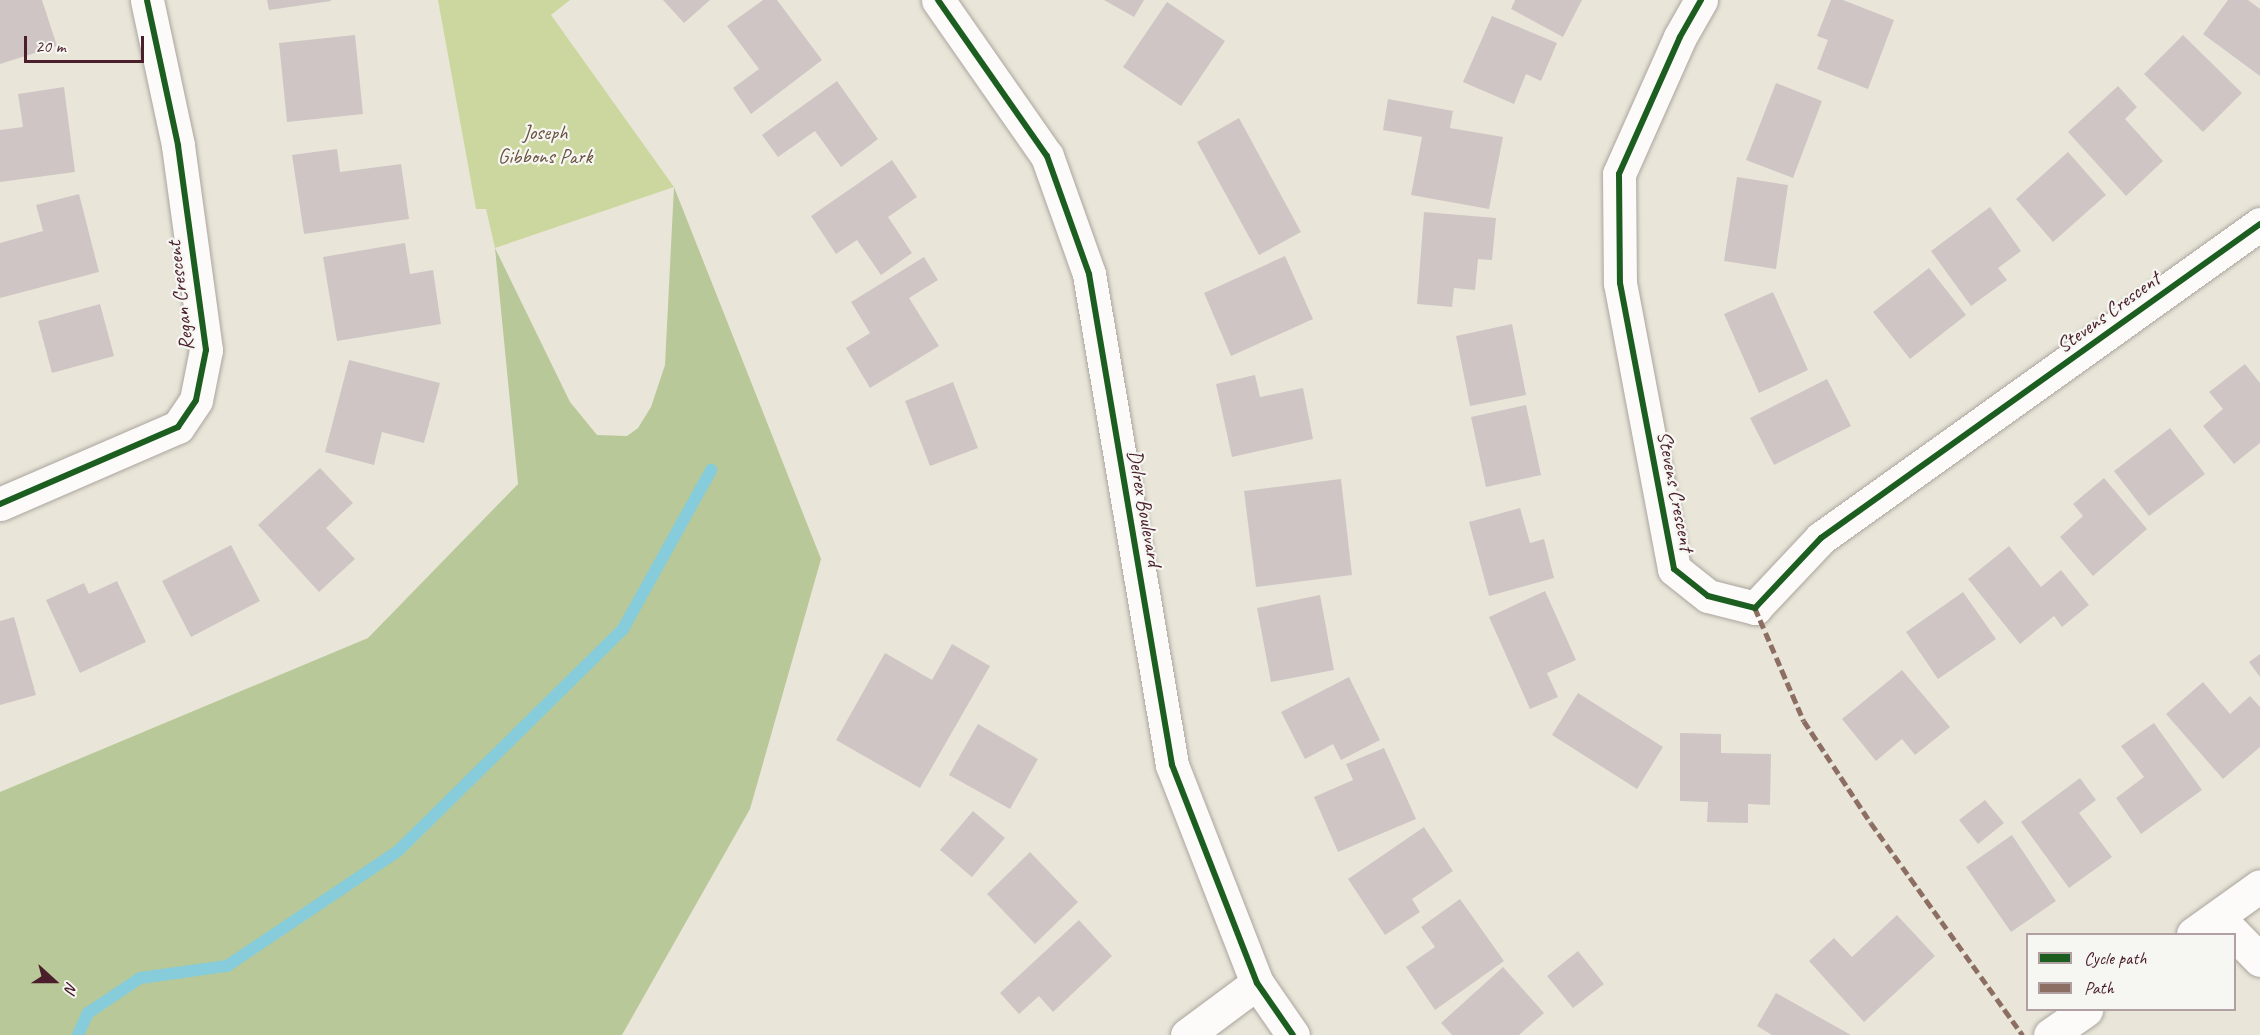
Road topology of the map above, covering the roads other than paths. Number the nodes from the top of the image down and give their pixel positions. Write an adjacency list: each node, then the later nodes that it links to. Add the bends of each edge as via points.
1 (147, 0): 5 (street, Regan Crescent, via 178,145 206,350 196,400 178,427)
2 (938, 0): 10 (street, Delrex Boulevard, via 1047,156 1089,274 1172,765)
3 (1701, 0): 4 (street, Stevens Crescent, via 1680,37 1619,174 1620,284 1674,569 1708,596 1755,608 1821,538)
4 (2260, 224)
5 (0, 504)
6 (2260, 886): 7 (street)
7 (2206, 926)
8 (2236, 945): 9 (street)
9 (2260, 960)
10 (1257, 983): 12 (street); 13 (street, Delrex Boulevard)
11 (2085, 1011): 14 (street)
12 (1187, 1035)
13 (1293, 1035)
14 (2050, 1035)

